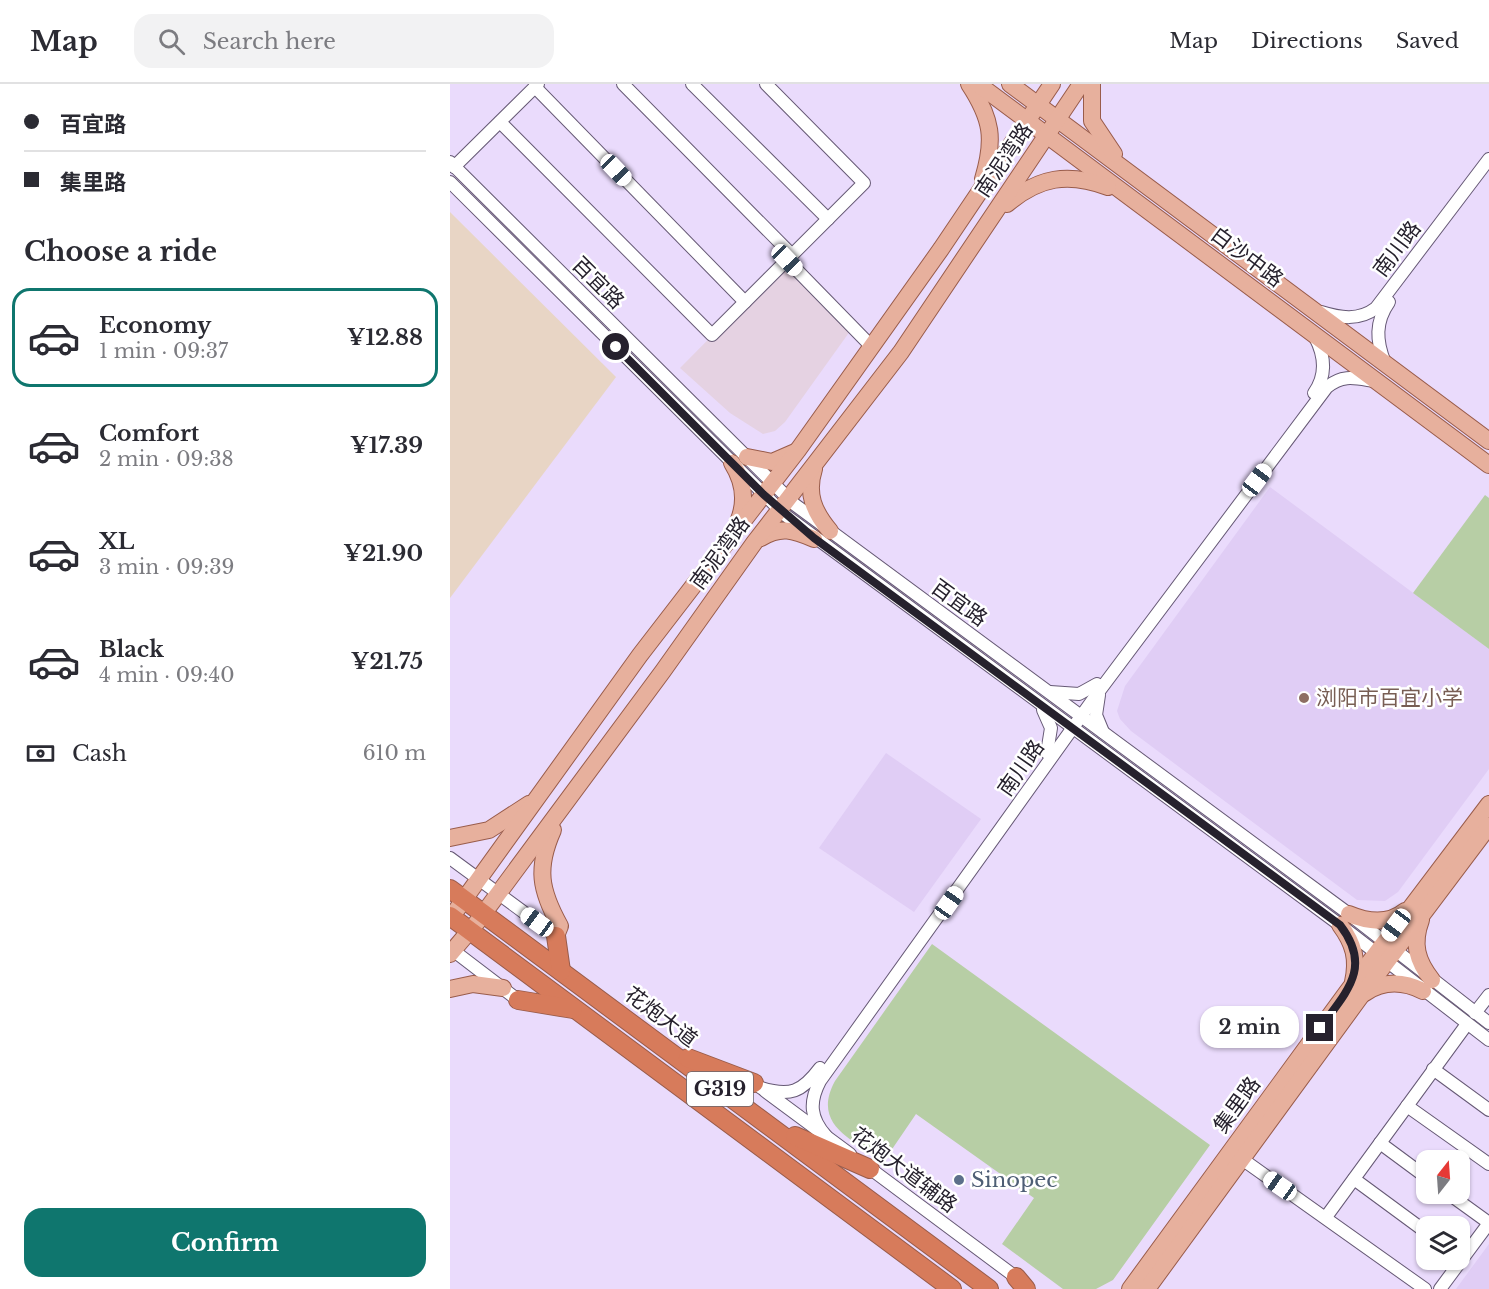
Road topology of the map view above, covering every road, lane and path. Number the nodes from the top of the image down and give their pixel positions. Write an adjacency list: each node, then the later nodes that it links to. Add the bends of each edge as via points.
1 (623, 84): 25 (street)
2 (693, 84): 24 (street)
3 (766, 84): 24 (street, via 864,183)
4 (969, 84): 22 (main road, via 982,104 991,131)
5 (978, 84): 13 (main road, 白沙中路)
6 (1010, 84): 11 (main road, 白沙中路)
7 (1052, 84): 11 (main road, 南泥湾路)
8 (1081, 84): 12 (main road, 南泥湾路)
9 (1092, 84): 19 (main road, via 1092,121)
10 (536, 85): 14 (street); 26 (street)
11 (1038, 105): 12 (main road, 白沙中路); 13 (main road, 南泥湾路)
12 (1058, 120): 15 (main road, 南泥湾路); 19 (main road, 白沙中路)
13 (1028, 121): 15 (main road, 白沙中路); 22 (main road, 南泥湾路)
14 (500, 122): 17 (street); 26 (street, via 712,335)
15 (1047, 136): 21 (main road, 白沙中路); 23 (main road, 南泥湾路)
16 (1489, 159): 27 (street, 南川路, via 1376,308 1368,314 1346,317)
17 (452, 165): 34 (street, 百宜路)
18 (1489, 170): 30 (street, 南川路, via 1382,313 1378,344)
19 (1130, 173): 27 (main road, 白沙中路)
20 (450, 182): 34 (street, 百宜路)
21 (1125, 193): 23 (main road, via 1079,178 1052,178 1028,188); 28 (main road, 白沙中路)
22 (977, 196): 29 (main road, 南泥湾路)
23 (995, 214): 35 (main road, 南泥湾路, via 901,352)
24 (828, 219): 25 (street)
25 (790, 257): 26 (street); 29 (street)
26 (745, 302)
27 (1313, 309): 30 (main road, 白沙中路)
28 (1314, 336): 31 (main road, 白沙中路); 43 (street, 南川路, via 1324,363 1321,384)
29 (872, 347): 33 (main road, 南泥湾路)
30 (1385, 363): 32 (main road, 白沙中路)
31 (1377, 382): 36 (main road, 白沙中路); 43 (street, 南川路, via 1349,377 1327,387)
32 (1489, 441)
33 (798, 450): 34 (main road, via 772,462); 37 (main road, 南泥湾路)
34 (739, 460): 37 (street, 百宜路); 40 (main road, via 744,496)
35 (818, 461): 38 (main road, 南泥湾路); 39 (main road, via 811,482 811,500)
36 (1489, 465)
37 (768, 488): 38 (street, 百宜路); 40 (main road, 南泥湾路)
38 (784, 504): 39 (street, 百宜路); 41 (street, 百宜路); 42 (main road, 南泥湾路)
39 (830, 531): 44 (street, 百宜路)
40 (733, 533): 51 (main road, 南泥湾路)
41 (814, 538): 42 (main road, via 780,529); 45 (street, 百宜路)
42 (751, 547): 52 (main road, 南泥湾路)
43 (1099, 687): 44 (street, via 1070,695); 46 (street, 南川路); 48 (street, via 1096,715)
44 (1044, 689): 46 (street, 百宜路)
45 (1038, 704): 47 (street, 百宜路); 50 (street, via 1051,728)
46 (1078, 715): 47 (street, 南川路); 48 (street, 百宜路)
47 (1070, 727): 49 (street, 百宜路); 50 (street, 南川路)
48 (1106, 735): 63 (street, 百宜路)
49 (1097, 747): 50 (street, via 1076,743); 63 (street, 百宜路)
50 (1051, 753): 82 (street, 南川路, via 808,1084 789,1092); 86 (street, 南川路, via 820,1081 811,1107 814,1121)
51 (543, 792): 55 (main road, via 489,830); 57 (main road, 南泥湾路)
52 (565, 804): 59 (main road, 南泥湾路); 65 (main road, via 542,866 546,899 560,926)
53 (1489, 804): 60 (main road, 集里路)
54 (1489, 826): 60 (main road, 集里路)
55 (450, 838)
56 (450, 858): 57 (street)
57 (480, 880): 58 (main road, 南泥湾路); 59 (street)
58 (457, 894): 61 (highway, 花炮大道 / G319); 62 (main road, 南泥湾路)
59 (498, 894): 61 (main road, 南泥湾路); 65 (street)
60 (1416, 909): 63 (main road, via 1379,922); 67 (main road, 集里路); 69 (main road, via 1418,960)
61 (483, 914): 64 (main road, 南泥湾路); 68 (highway, 花炮大道 / G319)
62 (450, 917): 64 (highway, 花炮大道 / G319)
63 (1345, 919): 67 (street, 百宜路); 72 (main road, via 1355,953)
64 (470, 930): 66 (main road, 南泥湾路); 75 (highway, 花炮大道 / G319)
65 (556, 936): 68 (highway)
66 (451, 951): 71 (street)
67 (1385, 951): 69 (street, 百宜路); 72 (main road, 集里路)
68 (561, 971): 80 (highway, 花炮大道 / G319)
69 (1427, 985): 72 (main road, via 1388,983); 76 (street, 百宜路); 78 (street, 百宜路)
70 (450, 988): 71 (main road, via 473,984)
71 (503, 988): 74 (street)
72 (1355, 992): 88 (main road, 集里路); 103 (main road, 集里路)
73 (1489, 995): 76 (street)
74 (518, 1000): 75 (highway)
75 (576, 1009): 100 (highway, 花炮大道 / G319)
76 (1475, 1013): 77 (street, 百宜路)
77 (1489, 1023)
78 (1467, 1024): 79 (street, 百宜路); 81 (street)
79 (1489, 1040)
80 (669, 1051): 82 (highway); 85 (highway, 花炮大道 / G319)
81 (1433, 1069): 83 (street); 84 (street)
82 (757, 1085): 86 (street, 花炮大道辅路)
83 (1407, 1106): 87 (street); 89 (street)
84 (1489, 1110)
85 (764, 1122): 90 (highway); 101 (highway, 花炮大道 / G319)
86 (826, 1136): 90 (street, 花炮大道辅路)
87 (1380, 1143): 91 (street); 92 (street)
88 (1242, 1159): 94 (street); 104 (main road, 集里路)
89 (1489, 1164)
90 (870, 1169): 99 (street, 花炮大道辅路)
91 (1416, 1170)
92 (1354, 1179): 94 (street); 96 (street)
93 (1465, 1204): 95 (street)
94 (1326, 1217): 105 (street)
95 (1488, 1219): 97 (street); 107 (street)
96 (1416, 1225)
97 (1470, 1242)
98 (1447, 1270): 106 (street)
99 (1021, 1283): 102 (street, 花炮大道辅路)
100 (952, 1289)
101 (990, 1289)
102 (1031, 1289)
103 (1130, 1289)
104 (1147, 1289)
105 (1425, 1289)
106 (1433, 1289)
107 (1440, 1289)

